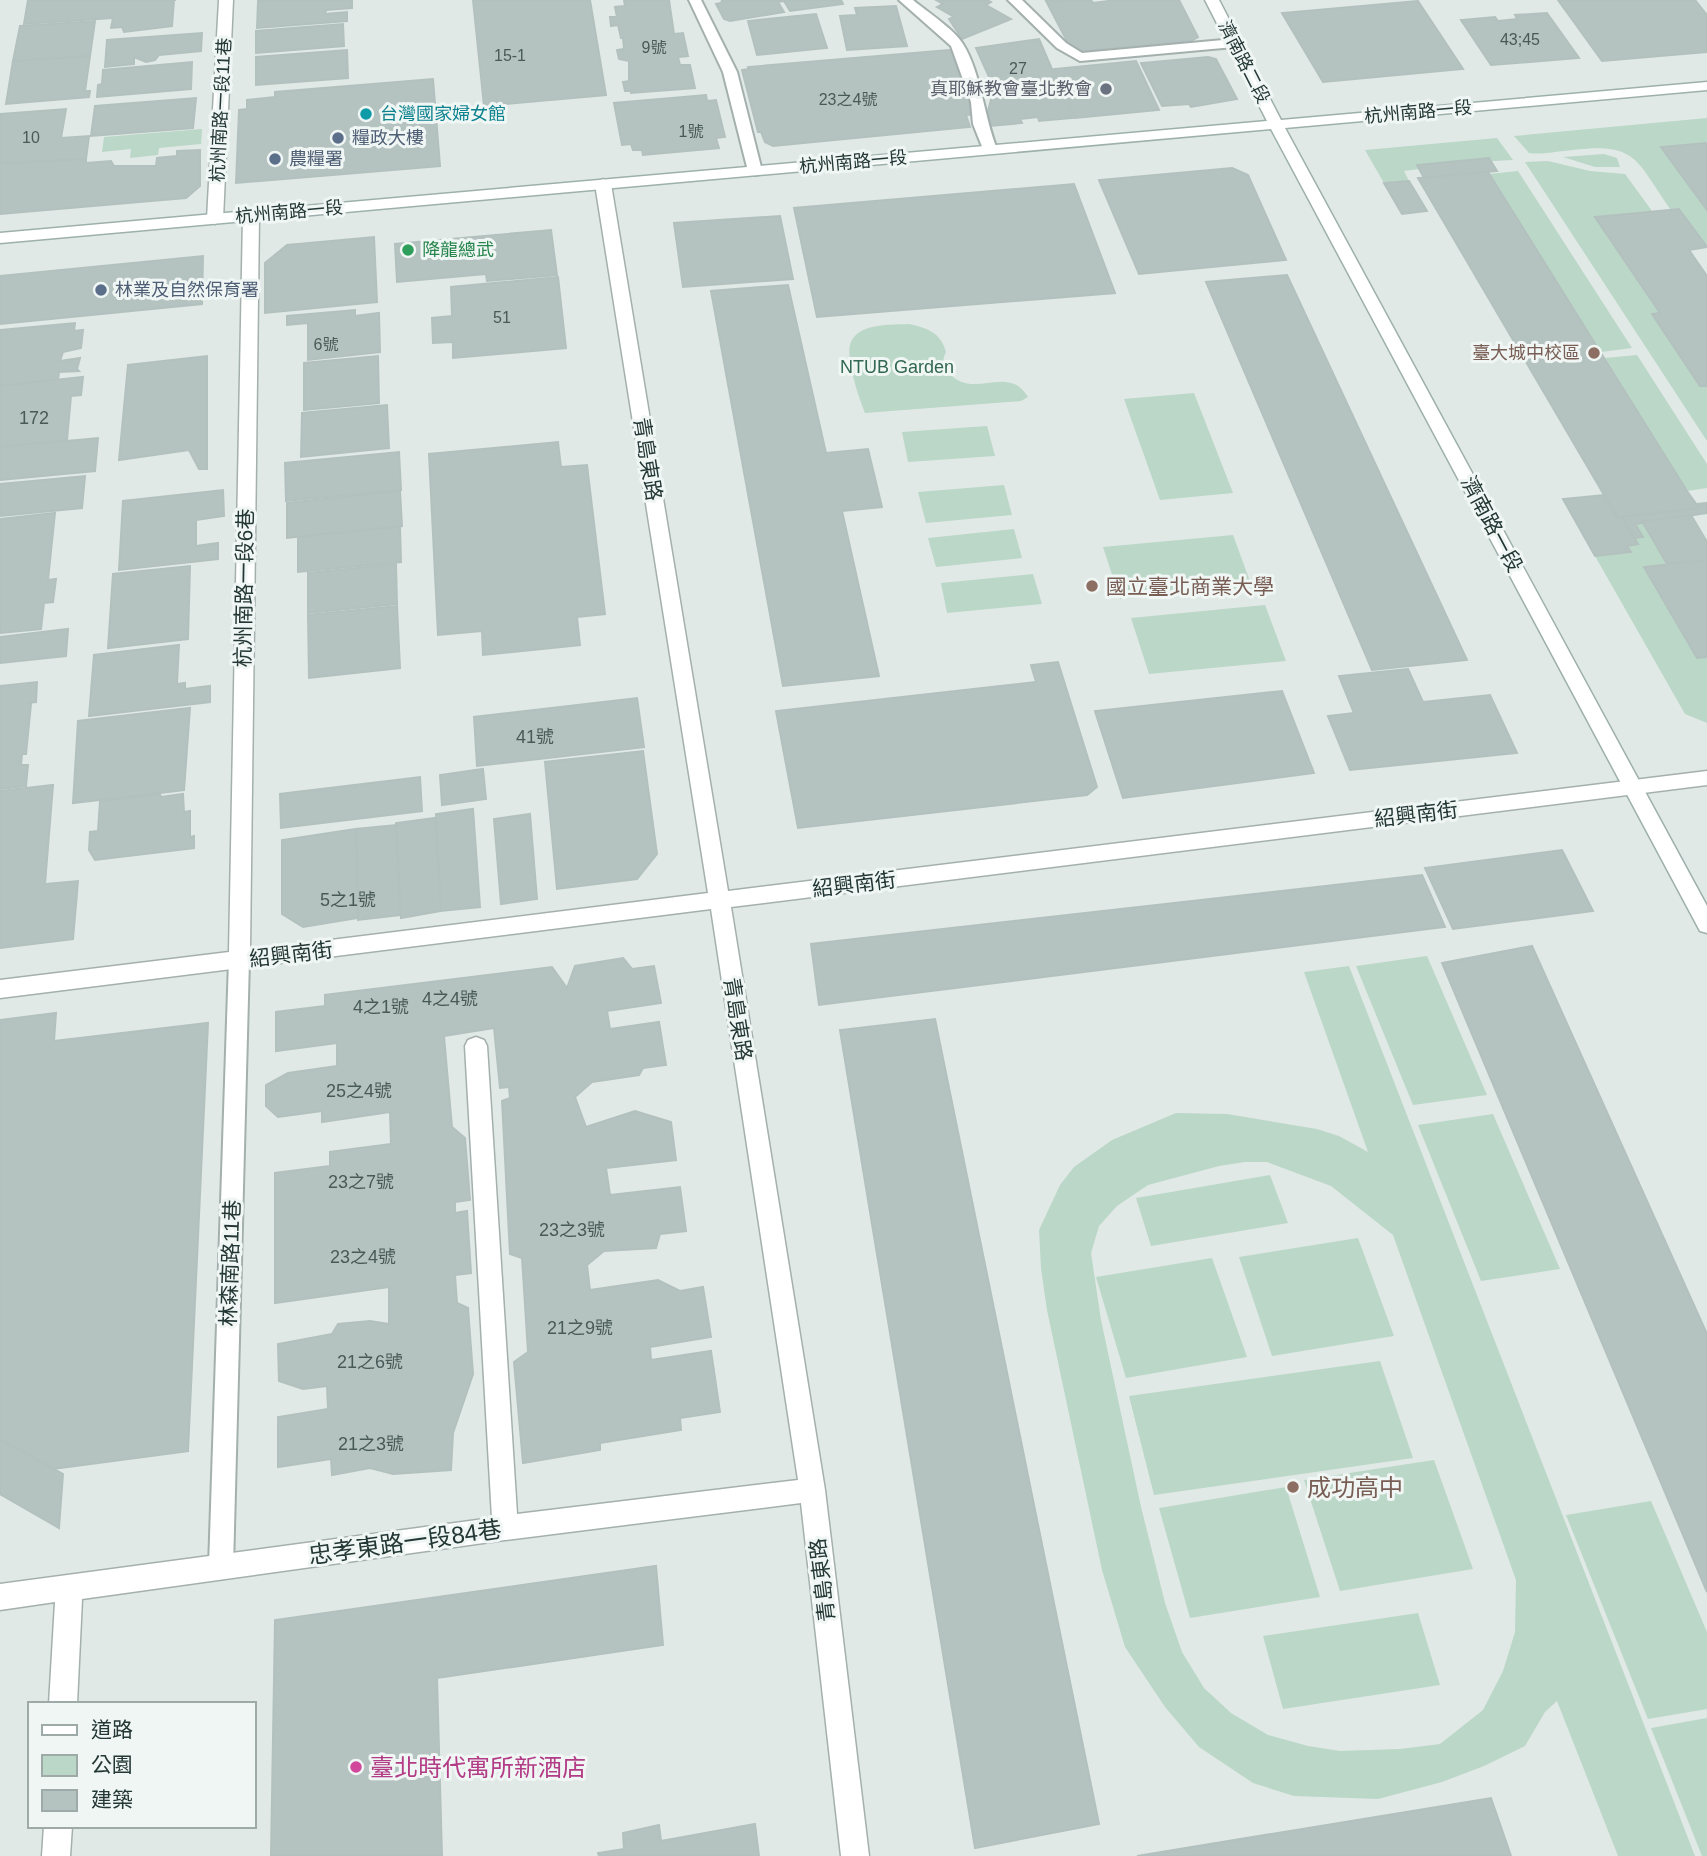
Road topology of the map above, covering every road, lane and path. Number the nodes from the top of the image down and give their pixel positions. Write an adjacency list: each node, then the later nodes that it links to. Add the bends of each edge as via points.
1 (226, 0): 13 (street, 杭州南路一段11巷)
2 (695, 0): 10 (lane, via 730,72)
3 (905, 0): 9 (lane, via 957,44)
4 (1014, 0): 6 (lane, via 1032,13 1062,49 1080,57)
5 (1212, 0): 6 (street, 濟南路二段)
6 (1234, 43): 8 (street, 濟南路二段)
7 (1707, 86): 8 (street, 杭州南路一段)
8 (1276, 124): 9 (street, 杭州南路一段); 16 (street, 濟南路一段)
9 (990, 149): 10 (street, 杭州南路一段)
10 (755, 171): 11 (street, 杭州南路一段)
11 (603, 184): 12 (street, 杭州南路一段); 17 (street, 青島東路)
12 (251, 216): 13 (street, 杭州南路一段); 19 (street, 杭州南路一段6巷)
13 (215, 219): 14 (street, 杭州南路一段)
14 (0, 238)
15 (1707, 778): 16 (street, 紹興南街)
16 (1634, 787): 17 (street, 紹興南街); 18 (street, 濟南路一段)
17 (720, 900): 19 (street, 紹興南街); 22 (street, 青島東路)
18 (1707, 925)
19 (239, 960): 20 (street, 紹興南街); 24 (lane, 林森南路11巷)
20 (0, 989)
21 (476, 1046): 23 (street)
22 (811, 1490): 23 (street, 忠孝東路一段84巷); 30 (street, 青島東路)
23 (505, 1528): 24 (street, 忠孝東路一段84巷)
24 (221, 1567): 25 (street, 忠孝東路一段84巷)
25 (69, 1587): 26 (street, 忠孝東路一段84巷); 27 (street)
26 (0, 1597)
27 (63, 1702)
28 (58, 1828): 29 (street)
29 (56, 1856)
30 (855, 1856)

